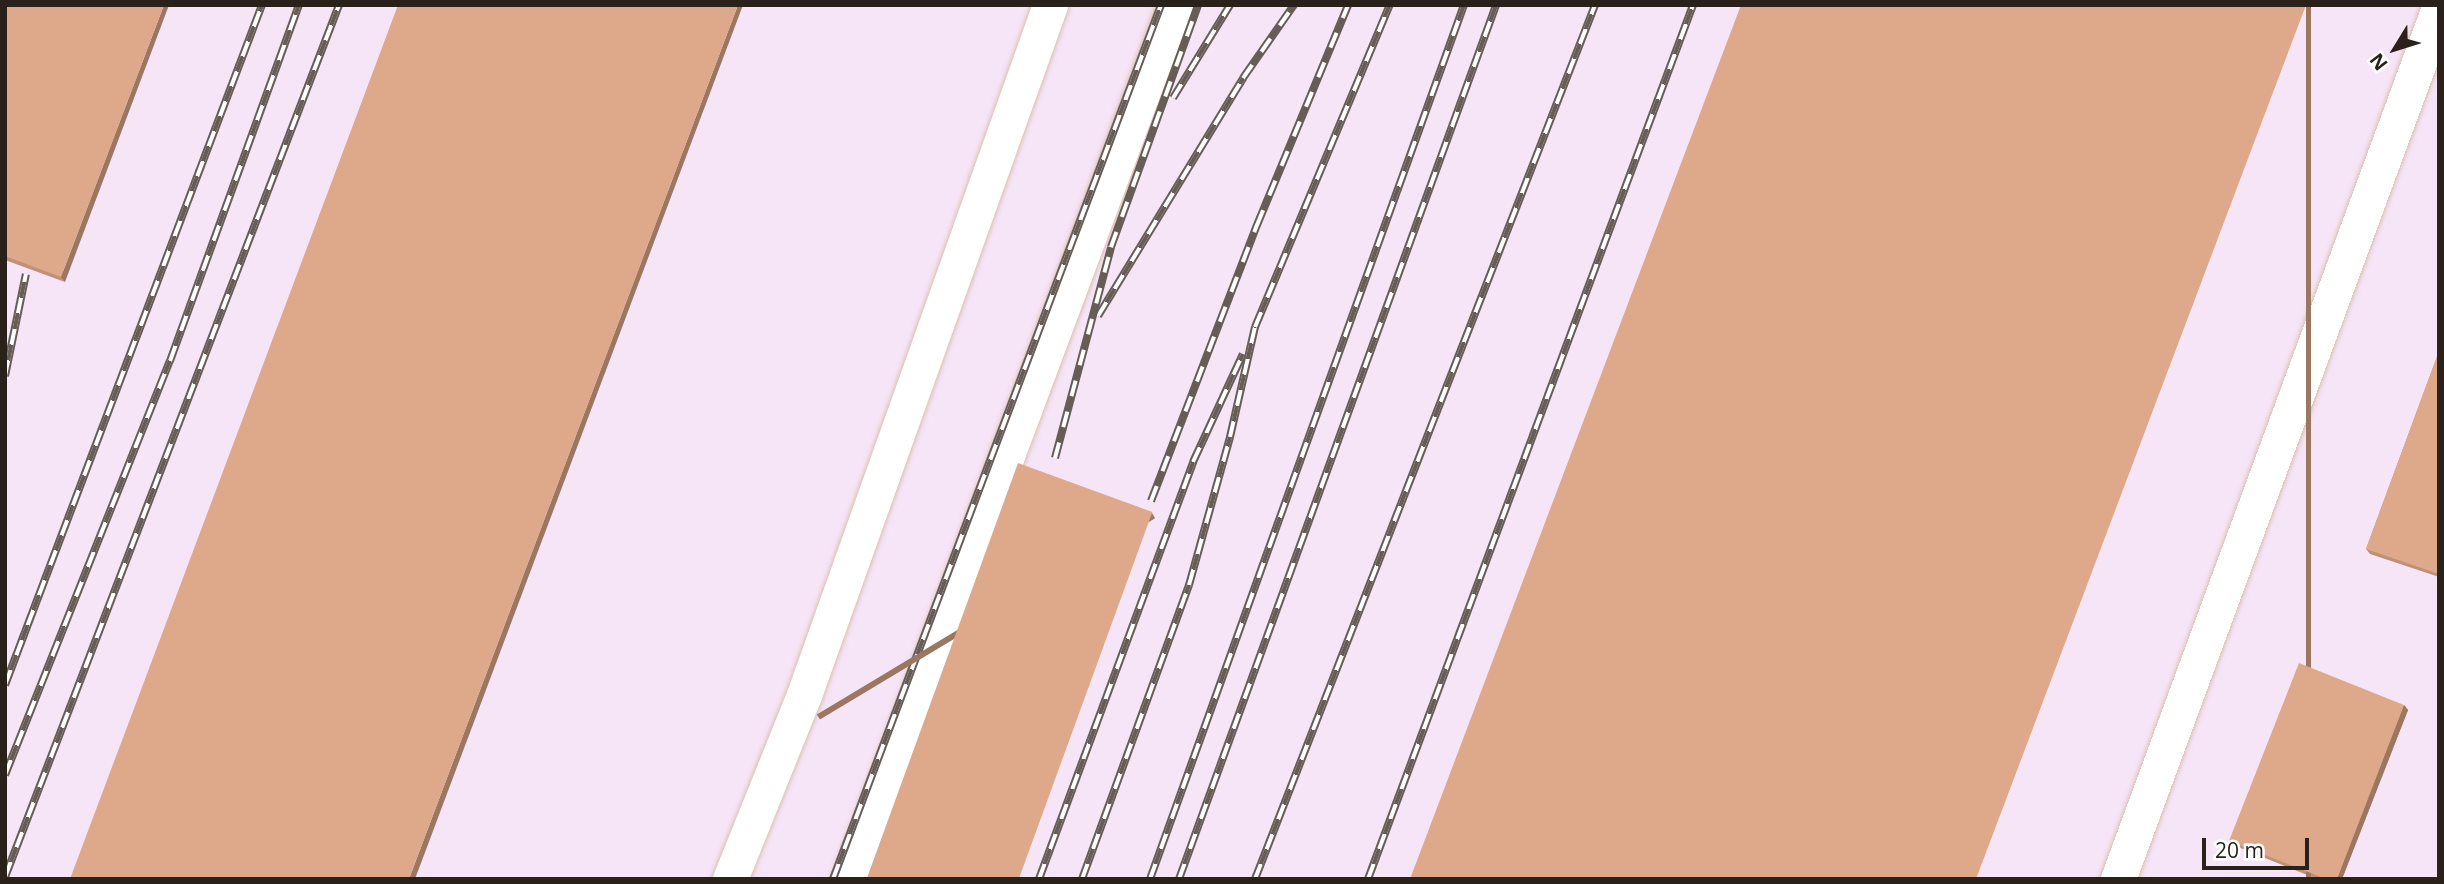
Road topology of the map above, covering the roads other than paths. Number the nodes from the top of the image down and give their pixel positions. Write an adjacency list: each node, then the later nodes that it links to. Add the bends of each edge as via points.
1 (1050, 5): 4 (lane, via 804,695)
2 (1175, 5): 5 (lane)
3 (2439, 8): 6 (lane)
4 (730, 879)
5 (849, 879)
6 (2118, 879)

